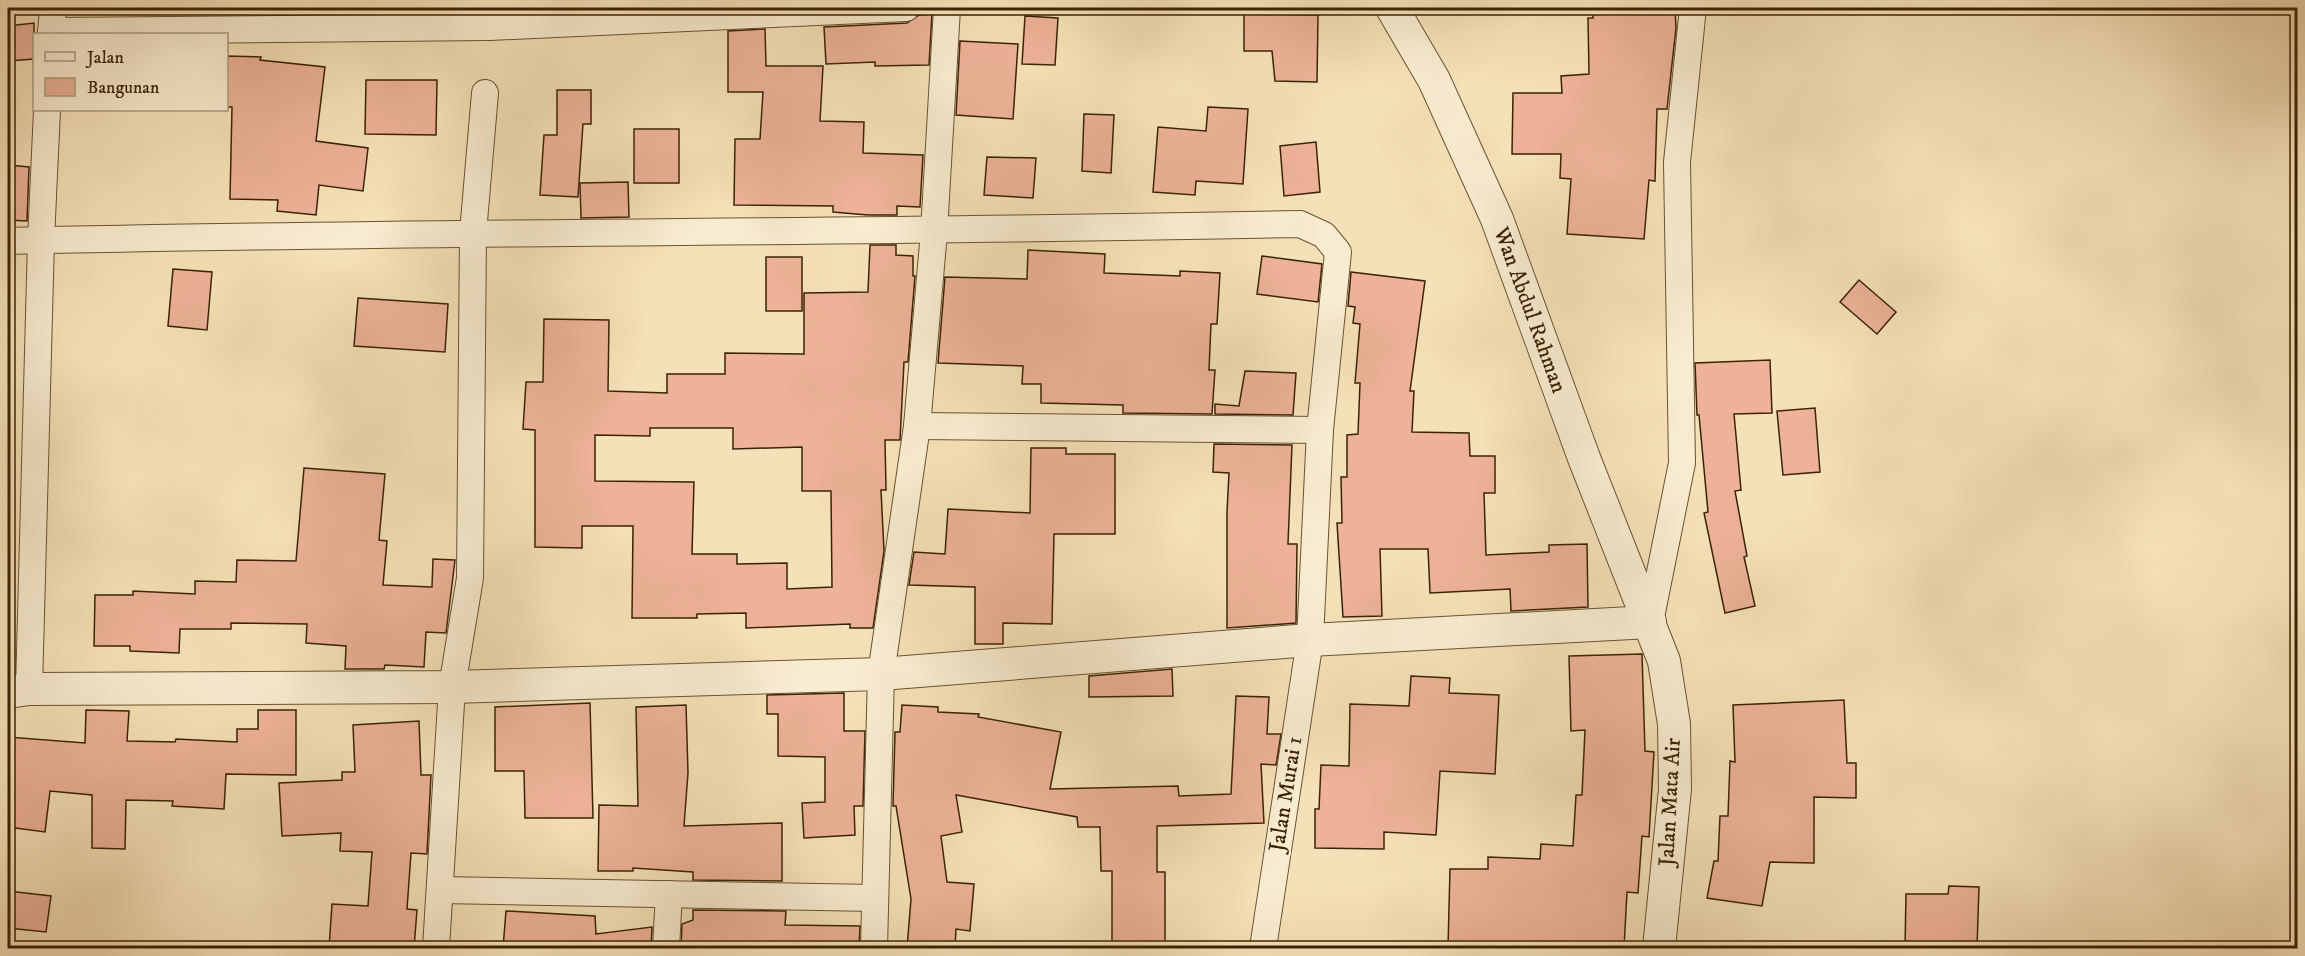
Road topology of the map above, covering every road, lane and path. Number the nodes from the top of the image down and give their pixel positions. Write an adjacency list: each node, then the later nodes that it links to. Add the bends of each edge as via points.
1 (906, 8): 5 (street, via 490,27)
2 (947, 8): 8 (street)
3 (1392, 8): 14 (street, Wan Abdul Rahman, via 1434,80 1497,219 1584,458)
4 (1693, 8): 14 (street, via 1677,162 1682,464)
5 (52, 24)
6 (485, 93): 9 (street)
7 (47, 111): 10 (street)
8 (934, 232): 9 (street, Jalan Murai 1); 12 (street); 13 (street, Jalan Murai 1, via 1300,224 1324,235 1338,252)
9 (473, 233): 10 (street, Jalan Murai 1); 17 (street, via 470,578)
10 (41, 240): 11 (street, Jalan Murai 1); 18 (street)
11 (8, 241)
12 (917, 426): 13 (street); 16 (street)
13 (1320, 430): 15 (street, Jalan Murai 1)
14 (1650, 622): 15 (street); 26 (street, Jalan Mata Air, via 1664,661 1674,724 1675,789)
15 (1310, 640): 16 (street); 25 (street, Jalan Murai 1)
16 (881, 674): 17 (street); 21 (street)
17 (452, 687): 18 (street); 19 (street)
18 (18, 690)
19 (440, 890): 20 (street); 22 (street)
20 (669, 894): 21 (street); 23 (street)
21 (875, 898): 24 (street)
22 (436, 948)
23 (666, 948)
24 (874, 948)
25 (1263, 948)
26 (1659, 948)

